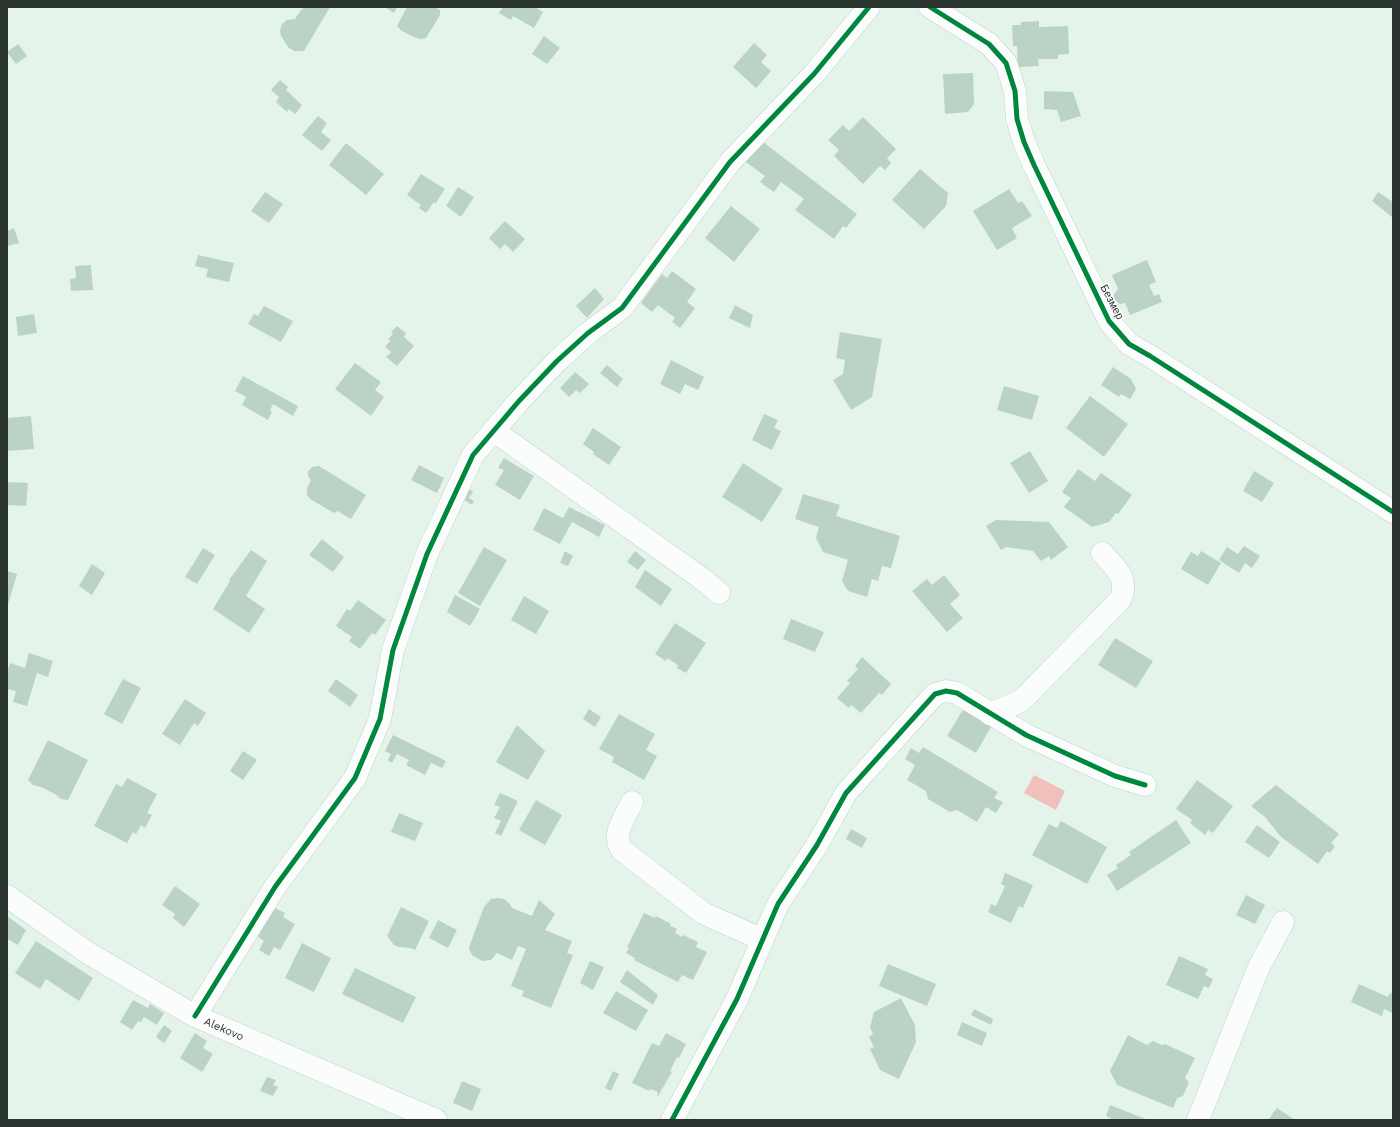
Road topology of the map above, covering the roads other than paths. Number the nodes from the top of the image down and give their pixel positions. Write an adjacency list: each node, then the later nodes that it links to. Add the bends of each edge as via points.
1 (869, 7): 3 (street, via 814,74 730,162 622,308 588,333 557,361 518,401)
2 (930, 7): 4 (street, Безмер, via 989,44 1006,63 1014,91 1017,119 1029,153 1109,321 1129,344)
3 (494, 431): 6 (street); 13 (street, via 473,455 427,554 393,650 380,719 355,778 275,887)
4 (1393, 512)
5 (1102, 553): 7 (street, via 1118,570 1122,579 1124,592 1120,600 1021,701)
6 (719, 593)
7 (990, 714): 8 (street, via 1026,735 1115,776); 12 (street, via 951,691 940,692 931,698 846,793 817,845 778,904)
8 (1145, 785)
9 (632, 802): 12 (street, via 617,834 622,850 703,913)
10 (7, 896): 13 (street, Alekovo, via 88,953)
11 (1283, 922): 16 (street, via 1258,969)
12 (763, 940): 15 (street, via 737,999)
13 (195, 1016): 14 (street, Alekovo)
14 (436, 1120)
15 (672, 1120)
16 (1198, 1120)

